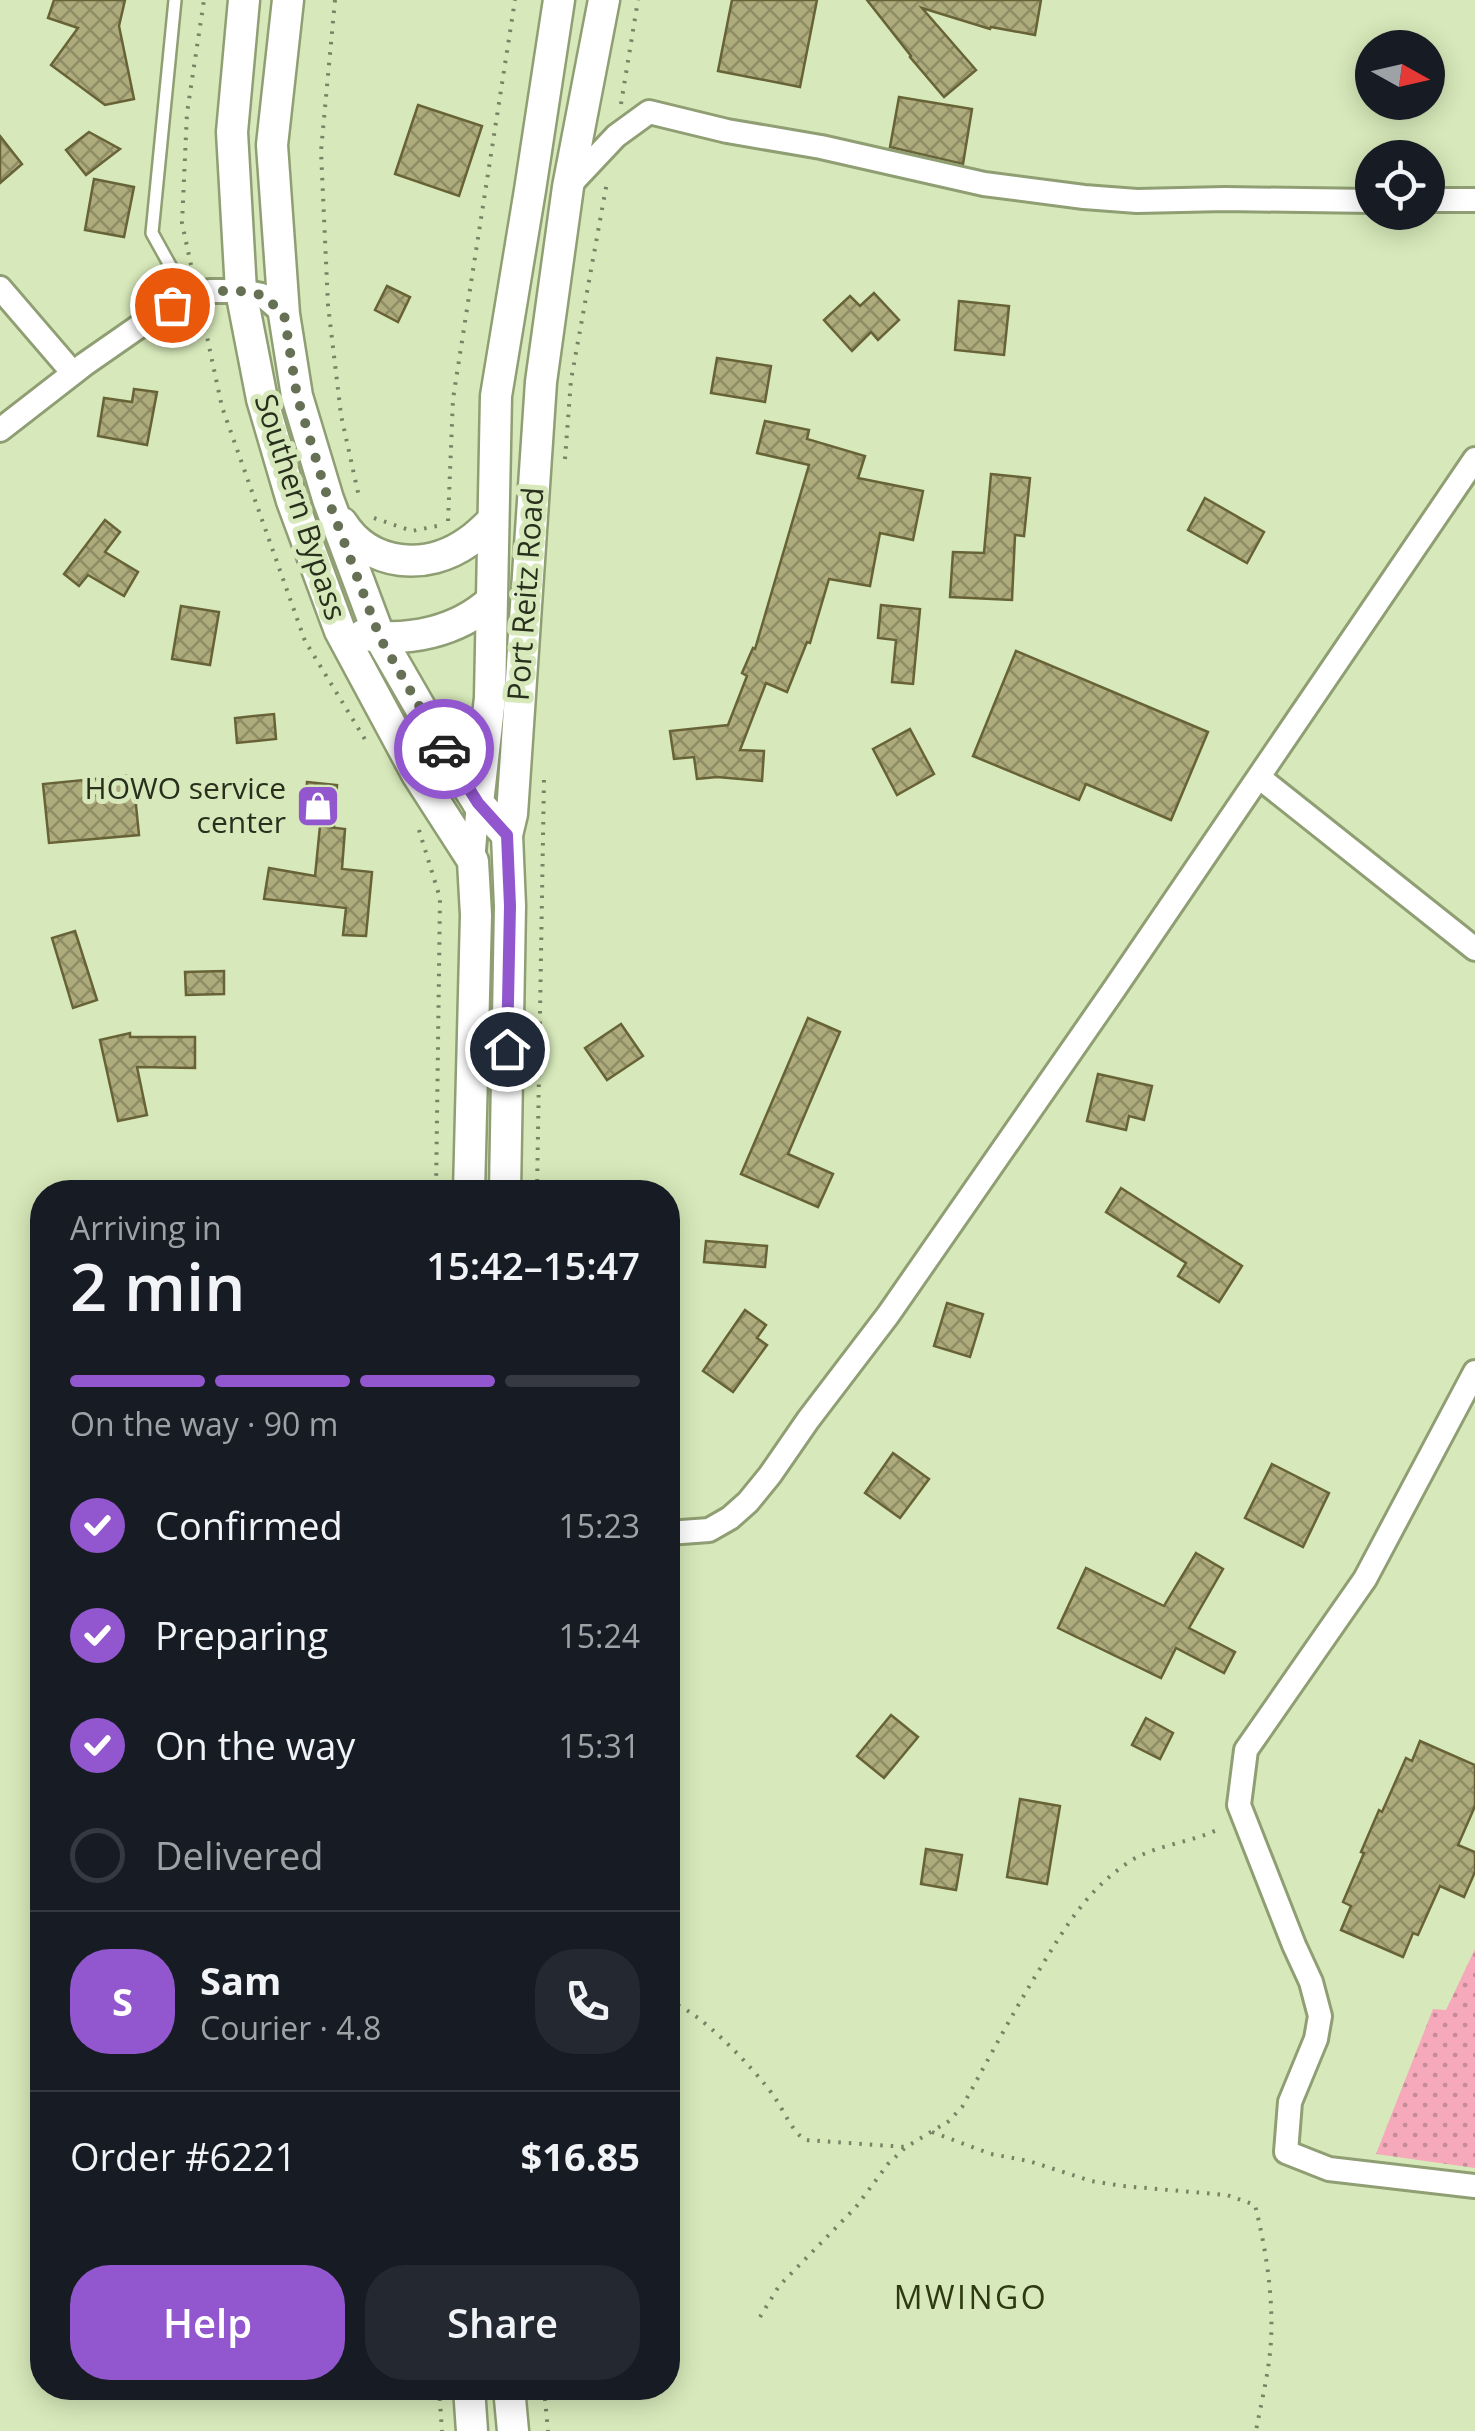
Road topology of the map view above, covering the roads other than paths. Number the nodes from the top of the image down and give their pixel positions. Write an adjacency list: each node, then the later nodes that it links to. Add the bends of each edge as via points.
1 (175, 0): 12 (lane, via 152,234)
2 (244, 0): 11 (main road, Southern Bypass, via 232,132)
3 (288, 0): 13 (main road, Southern Bypass, via 272,144)
4 (559, 0): 18 (main road, Port Reitz Road, via 496,396)
5 (604, 0): 6 (main road, Port Reitz Road)
6 (568, 187): 9 (street, via 649,112 984,184 1084,197); 24 (main road, Port Reitz Road, via 541,382)
7 (1445, 200): 8 (street)
8 (1475, 200)
9 (1355, 201)
10 (0, 288): 14 (street)
11 (240, 291): 12 (street); 13 (street, via 262,295); 20 (main road, Southern Bypass, via 292,501)
12 (187, 296): 14 (street)
13 (284, 314): 17 (main road, Southern Bypass, via 297,396)
14 (73, 373): 15 (street)
15 (0, 430)
16 (1475, 458): 22 (street)
17 (328, 499): 18 (main road, via 352,539 395,560 433,558 466,544); 21 (main road, Southern Bypass)
18 (492, 521): 19 (main road, Port Reitz Road)
19 (491, 602): 21 (main road, via 464,622); 23 (main road, Port Reitz Road, via 490,698)
20 (340, 631): 21 (main road); 25 (main road, Southern Bypass)
21 (380, 638): 23 (main road, Southern Bypass)
22 (1260, 778): 26 (street); 30 (street, via 888,1315 759,1488 709,1530)
23 (478, 803): 24 (main road, Southern Bypass); 25 (street, Port Reitz Road)
24 (507, 835): 28 (main road, Port Reitz Road)
25 (473, 861): 27 (main road)
26 (1475, 949)
27 (469, 1180)
28 (504, 1180)
29 (1475, 1372): 31 (street, via 1365,1579 1246,1750 1240,1804 1320,2016 1290,2102 1286,2152 1329,2169)
30 (680, 1533)
31 (1475, 2186)
32 (470, 2400): 34 (main road)
33 (510, 2400): 35 (main road)
34 (472, 2431)
35 (513, 2431)

